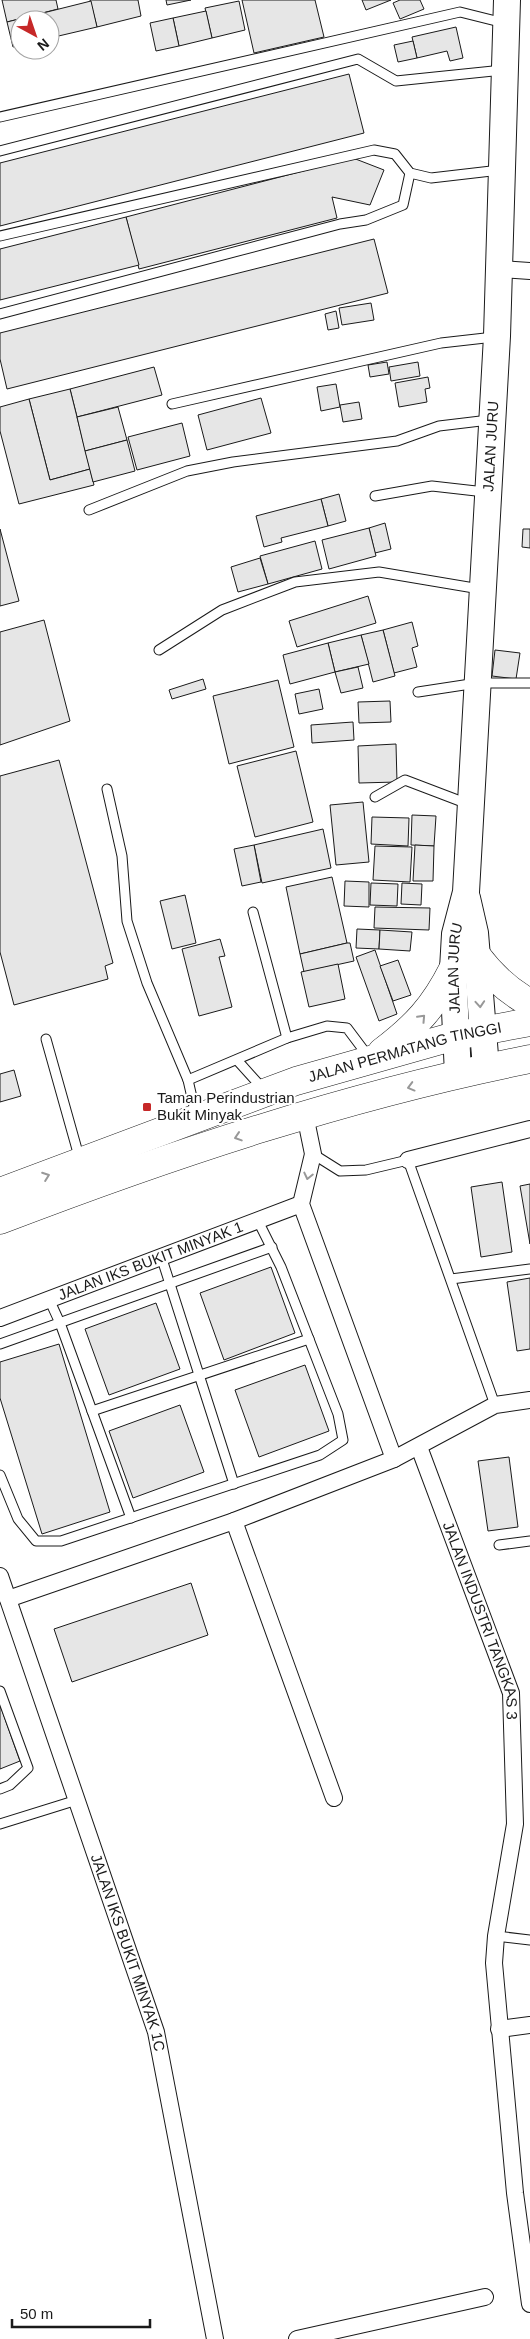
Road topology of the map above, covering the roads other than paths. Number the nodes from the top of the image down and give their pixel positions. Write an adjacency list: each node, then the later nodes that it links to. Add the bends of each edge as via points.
1 (507, 12): 2 (main road, JALAN JURU); 3 (lane, via 460,12)
2 (505, 70): 4 (lane, via 396,81 358,59); 5 (main road, JALAN JURU)
3 (0, 117)
4 (0, 151)
5 (503, 170): 6 (lane, via 431,178); 8 (main road, JALAN JURU)
6 (410, 173): 7 (lane, via 395,154 374,150); 10 (lane, via 403,205 366,220 340,224)
7 (0, 236)
8 (499, 269): 9 (street); 11 (main road, JALAN JURU)
9 (530, 271)
10 (0, 314)
11 (497, 336): 12 (lane, via 441,343); 13 (main road, JALAN JURU)
12 (172, 404)
13 (492, 419): 14 (main road, JALAN JURU); 16 (lane, via 439,426 397,441 187,471)
14 (488, 492): 15 (lane, via 432,486); 17 (main road, JALAN JURU)
15 (375, 496)
16 (89, 510)
17 (482, 589): 18 (lane, via 379,572 296,582 222,610); 19 (main road, JALAN JURU)
18 (159, 650)
19 (477, 683): 20 (lane); 21 (lane); 24 (main road, JALAN JURU)
20 (530, 684)
21 (418, 692)
22 (107, 789): 40 (lane, via 122,856 127,921 147,983)
23 (376, 797): 24 (lane, via 405,780)
24 (470, 806): 25 (main road, JALAN JURU)
25 (466, 892): 27 (main road, JALAN JURU); 28 (main road, JALAN JURU, via 455,934)
26 (253, 912): 33 (lane)
27 (477, 956): 29 (highway, via 510,991); 31 (main road, JALAN JURU, one-way to 31)
28 (453, 969): 32 (main road, JALAN JURU); 37 (highway, one-way to 28, via 424,1017 440,996)
29 (530, 1003)
30 (530, 1022): 31 (highway, JALAN PERMATANG TINGGI)
31 (482, 1031): 32 (highway, JALAN PERMATANG TINGGI); 38 (main road, JALAN JURU)
32 (455, 1036): 37 (highway, JALAN PERMATANG TINGGI); 39 (main road, JALAN JURU)
33 (287, 1038): 36 (lane); 37 (lane, via 327,1026 347,1028)
34 (46, 1039): 47 (lane)
35 (530, 1059): 38 (highway, JALAN PERMATANG TINGGI)
36 (238, 1060): 40 (lane); 41 (lane)
37 (371, 1061): 41 (highway, JALAN PERMATANG TINGGI)
38 (486, 1068): 39 (highway, JALAN PERMATANG TINGGI)
39 (458, 1074): 42 (highway, JALAN PERMATANG TINGGI, one-way to 42)
40 (188, 1080): 43 (lane)
41 (266, 1092): 43 (highway, JALAN PERMATANG TINGGI)
42 (305, 1115): 45 (street); 47 (highway, JALAN PERMATANG TINGGI, one-way to 47)
43 (196, 1117): 47 (highway, JALAN PERMATANG TINGGI)
44 (530, 1129): 46 (street)
45 (313, 1154): 46 (lane, via 340,1171 366,1170); 49 (street, one-way to 49)
46 (408, 1160): 55 (lane)
47 (85, 1175): 48 (highway, JALAN PERMATANG TINGGI, one-way to 47); 51 (highway, JALAN PERMATANG TINGGI)
48 (0, 1192)
49 (301, 1204): 50 (street, JALAN IKS BUKIT MINYAK 1); 67 (street)
50 (258, 1218): 52 (lane); 53 (street, JALAN IKS BUKIT MINYAK 1)
51 (0, 1220)
52 (272, 1247): 56 (lane); 60 (lane)
53 (161, 1256): 56 (lane); 57 (street, JALAN IKS BUKIT MINYAK 1)
54 (530, 1269): 55 (lane)
55 (451, 1279): 64 (lane)
56 (171, 1284): 59 (lane); 62 (lane)
57 (49, 1299): 58 (street, JALAN IKS BUKIT MINYAK 1); 59 (lane)
58 (0, 1318)
59 (60, 1323): 61 (lane); 65 (lane)
60 (309, 1339): 62 (lane); 69 (lane, via 338,1414 343,1440 320,1455)
61 (0, 1344)
62 (200, 1376): 65 (lane); 69 (lane)
63 (530, 1400): 64 (street)
64 (495, 1405): 66 (street)
65 (92, 1411): 70 (lane)
66 (419, 1447): 67 (street); 81 (street, JALAN INDUSTRI TANGKAS 3, via 511,1693 515,1824)
67 (394, 1459): 71 (street)
68 (0, 1475): 70 (lane, via 18,1519 36,1541 61,1541)
69 (234, 1484): 70 (lane)
70 (131, 1518)
71 (234, 1521): 75 (street); 78 (street)
72 (530, 1541): 73 (lane)
73 (499, 1544)
74 (0, 1576): 75 (street, JALAN IKS BUKIT MINYAK 1C)
75 (8, 1598): 79 (street, JALAN IKS BUKIT MINYAK 1C)
76 (0, 1691): 77 (lane, via 28,1768 10,1785)
77 (0, 1789)
78 (334, 1798)
79 (77, 1800): 80 (lane); 89 (street, JALAN IKS BUKIT MINYAK 1C, via 156,2032)
80 (0, 1824)
81 (496, 1936): 82 (lane); 84 (street, JALAN INDUSTRI TANGKAS 3, via 494,1963)
82 (530, 1940)
83 (530, 2025): 84 (street)
84 (499, 2029): 85 (street, JALAN INDUSTRI TANGKAS 3)
85 (516, 2193): 86 (street); 88 (street, JALAN INDUSTRI TANGKAS 3)
86 (530, 2206)
87 (485, 2297): 90 (street)
88 (530, 2304)
89 (215, 2339)
90 (297, 2339)

